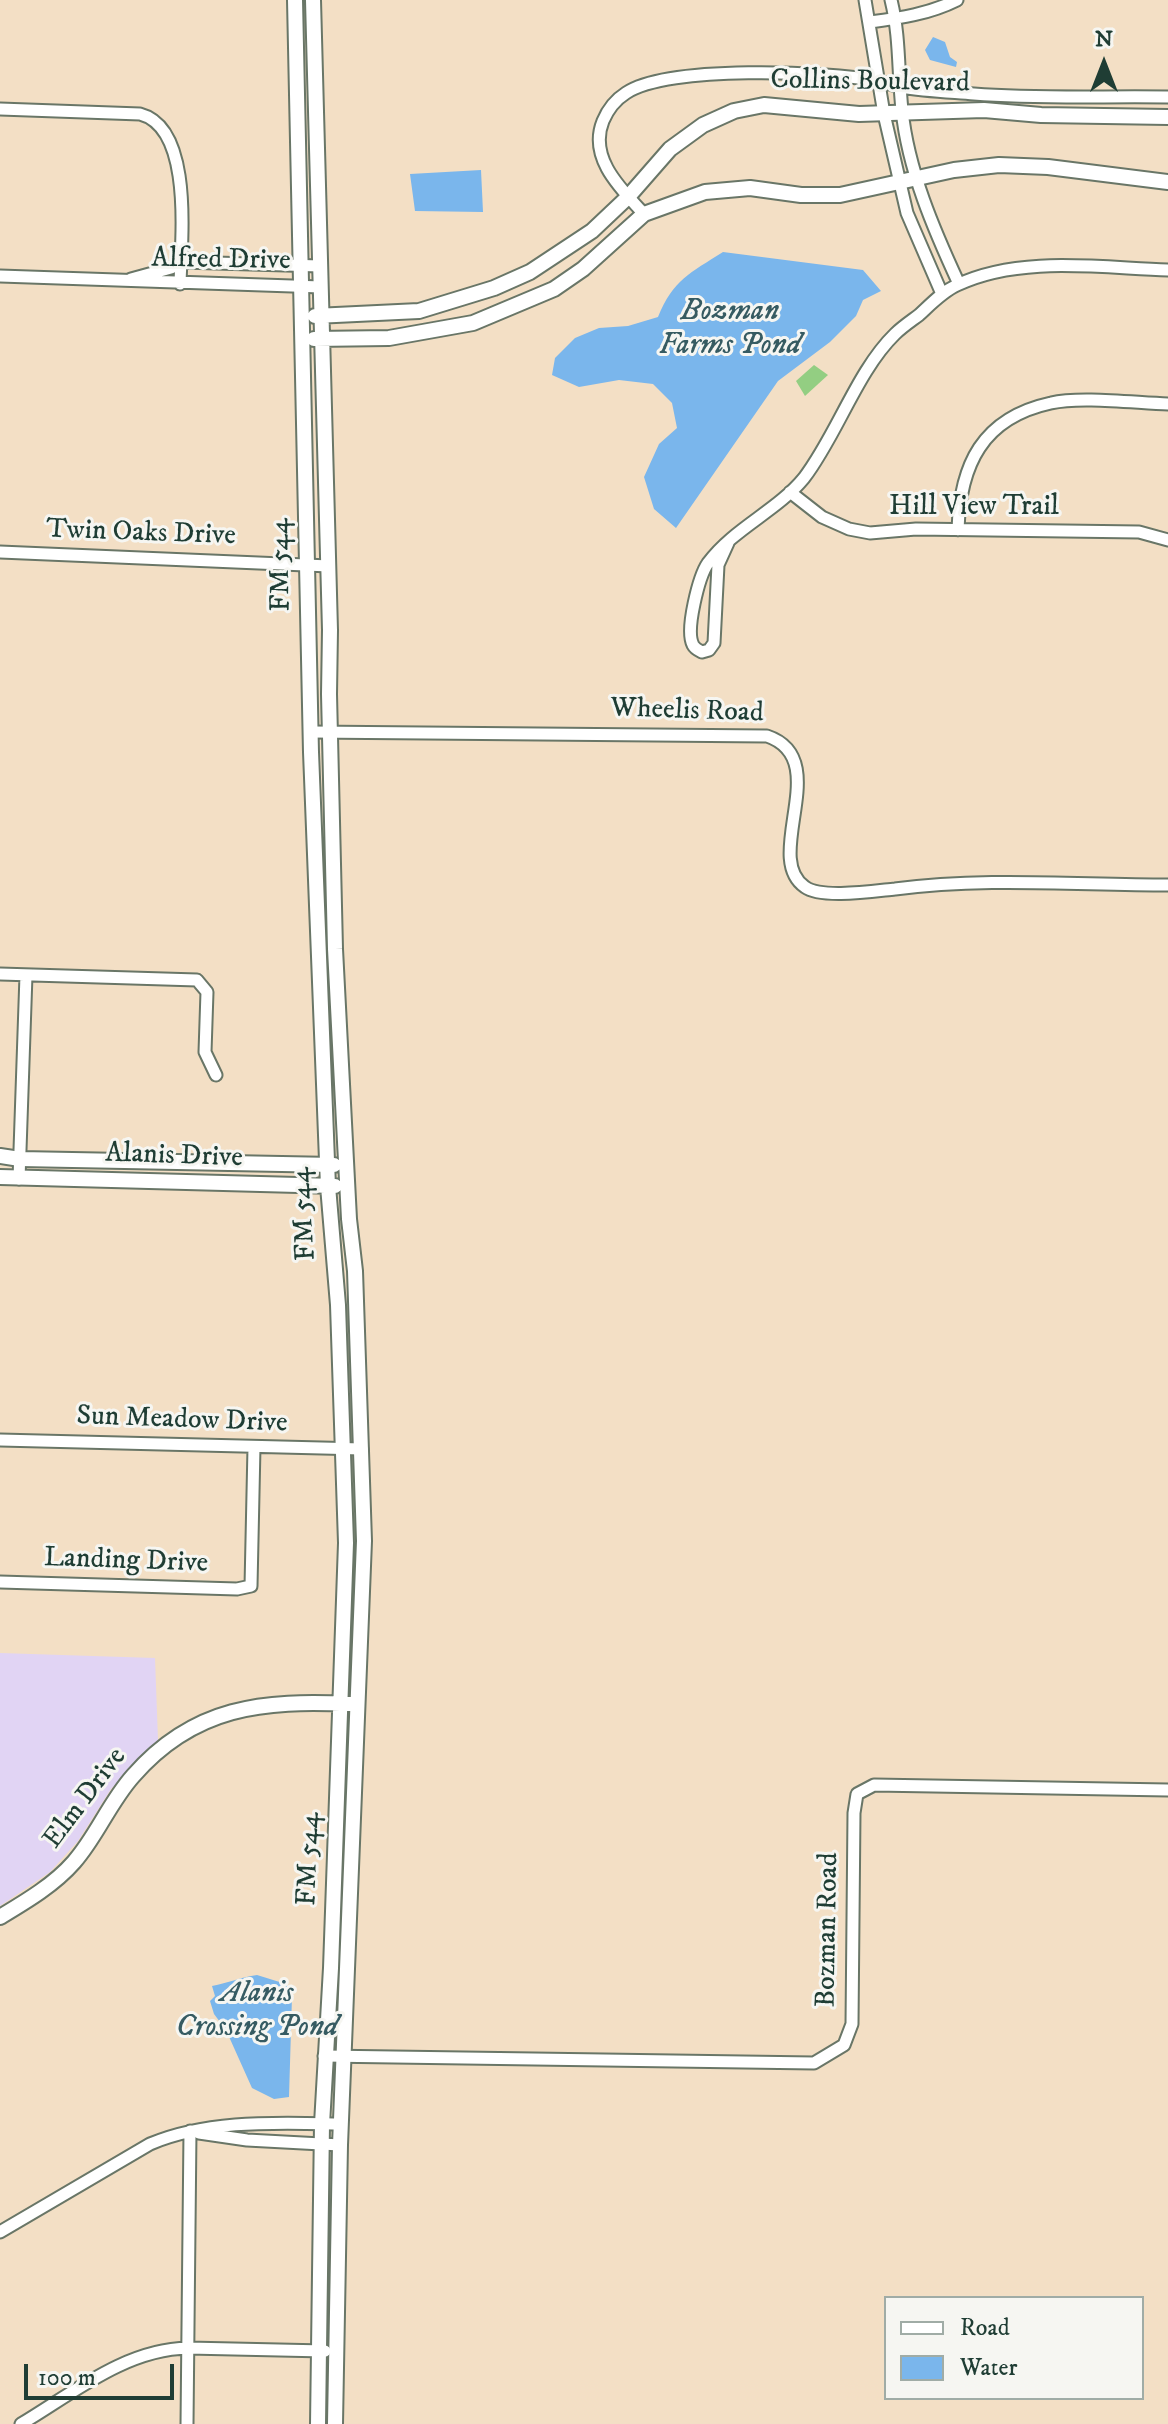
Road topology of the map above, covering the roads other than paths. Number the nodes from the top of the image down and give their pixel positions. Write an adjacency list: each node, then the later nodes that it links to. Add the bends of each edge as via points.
1 (295, 0): 21 (main road, FM 544)
2 (313, 0): 22 (main road, FM 544)
3 (865, 0): 7 (street)
4 (891, 0): 6 (street)
5 (957, 0): 6 (street)
6 (896, 18): 7 (street); 9 (street)
7 (870, 22): 8 (street)
8 (878, 81): 9 (street); 13 (street); 18 (street, via 775,73 700,75 626,92 608,108 599,131 602,158)
9 (900, 87): 10 (street, via 998,95); 12 (street)
10 (1168, 97)
11 (0, 109): 20 (street, via 140,114 154,120 180,172)
12 (902, 113): 13 (main road, Collins Boulevard); 14 (main road, Collins Boulevard, via 984,110); 15 (street)
13 (884, 114): 16 (street); 18 (main road, Collins Boulevard, via 764,105 734,111 670,149)
14 (1168, 117)
15 (917, 177): 16 (main road); 17 (main road, via 1016,165); 28 (street)
16 (899, 182): 19 (main road, via 840,195 750,188 705,192); 31 (street)
17 (1168, 182)
18 (628, 197): 19 (street); 27 (main road, Collins Boulevard, via 563,252)
19 (644, 214): 32 (main road, via 583,269)
20 (181, 262): 21 (street, Alfred Drive); 25 (street, Alfred Drive); 26 (street)
21 (300, 265): 22 (street, Alfred Drive); 29 (main road, FM 544)
22 (320, 266): 30 (main road, FM 544)
23 (1168, 270): 28 (street, via 1028,267)
24 (0, 276): 25 (street, Alfred Drive)
25 (119, 281): 26 (street, Alfred Drive)
26 (180, 284): 29 (street, Alfred Drive)
27 (505, 284): 32 (main road); 34 (main road, Collins Boulevard, via 419,311)
28 (959, 284): 31 (street)
29 (300, 287): 30 (street, Alfred Drive); 33 (main road, FM 544)
30 (321, 287): 34 (main road, FM 544)
31 (942, 294): 38 (street, via 894,334 816,460)
32 (514, 307): 36 (main road, via 438,331)
33 (301, 316): 34 (main road, Collins Boulevard); 35 (main road, FM 544)
34 (322, 317): 36 (main road, FM 544)
35 (302, 339): 36 (main road); 43 (main road, FM 544)
36 (322, 339): 44 (main road, FM 544)
37 (1168, 404): 39 (street, via 1053,402 1000,425 966,472)
38 (790, 492): 39 (street, Hill View Trail, via 822,517 849,529); 41 (street)
39 (958, 530): 40 (street, Hill View Trail, via 1139,532)
40 (1168, 540)
41 (728, 543): 41 (street, via 708,563 696,587 691,638 702,652 714,643 718,565)
42 (0, 552): 43 (street, Twin Oaks Drive)
43 (308, 565): 44 (street, Twin Oaks Drive); 45 (main road, FM 544)
44 (329, 566): 46 (main road, FM 544)
45 (311, 732): 46 (street, Wheelis Road); 53 (main road, FM 544)
46 (329, 732): 47 (street, Wheelis Road, via 767,736 785,745 796,765 791,860 798,881 807,889 838,893 946,884); 54 (main road, FM 544)
47 (1168, 885)
48 (0, 974): 49 (street)
49 (26, 975): 50 (street, via 202,983 207,992 205,1052); 52 (street)
50 (216, 1075)
51 (0, 1156): 52 (main road, Alanis Drive)
52 (20, 1159): 53 (main road, Alanis Drive); 56 (street)
53 (327, 1164): 54 (main road, Alanis Drive); 57 (main road, FM 544)
54 (347, 1165): 58 (main road, FM 544)
55 (0, 1177): 56 (main road, Alanis Drive)
56 (19, 1179): 57 (main road, Alanis Drive)
57 (328, 1186): 58 (main road, Alanis Drive); 61 (main road, FM 544)
58 (347, 1187): 62 (main road, FM 544)
59 (0, 1440): 60 (street, Sun Meadow Drive)
60 (254, 1447): 61 (street, Sun Meadow Drive); 63 (street, Landing Drive, via 251,1586)
61 (344, 1449): 62 (street, Sun Meadow Drive); 64 (main road, FM 544)
62 (362, 1449): 65 (main road, FM 544)
63 (0, 1582)
64 (342, 1703): 65 (main road, Elm Drive); 67 (main road, Elm Drive, via 246,1708 201,1723 175,1739 132,1777 73,1863); 68 (main road, FM 544)
65 (359, 1704): 69 (main road, FM 544)
66 (1168, 1790): 69 (street, Bozman Road, via 874,1785 857,1794 852,2024 844,2045 814,2063)
67 (0, 1917)
68 (324, 2056): 69 (street, Bozman Road); 70 (main road, FM 544)
69 (344, 2057): 71 (main road, FM 544)
70 (322, 2124): 71 (street); 72 (street); 73 (main road, FM 544)
71 (341, 2124): 74 (main road, FM 544)
72 (190, 2131): 73 (street); 75 (street, via 150,2144); 76 (street)
73 (322, 2144): 74 (street); 77 (main road, FM 544)
74 (340, 2145): 78 (main road, FM 544)
75 (0, 2232)
76 (188, 2348): 77 (street); 79 (street, via 142,2354); 80 (street)
77 (319, 2351): 78 (street); 81 (main road, FM 544)
78 (336, 2351): 82 (main road, FM 544)
79 (21, 2424)
80 (187, 2424)
81 (318, 2424)
82 (335, 2424)

